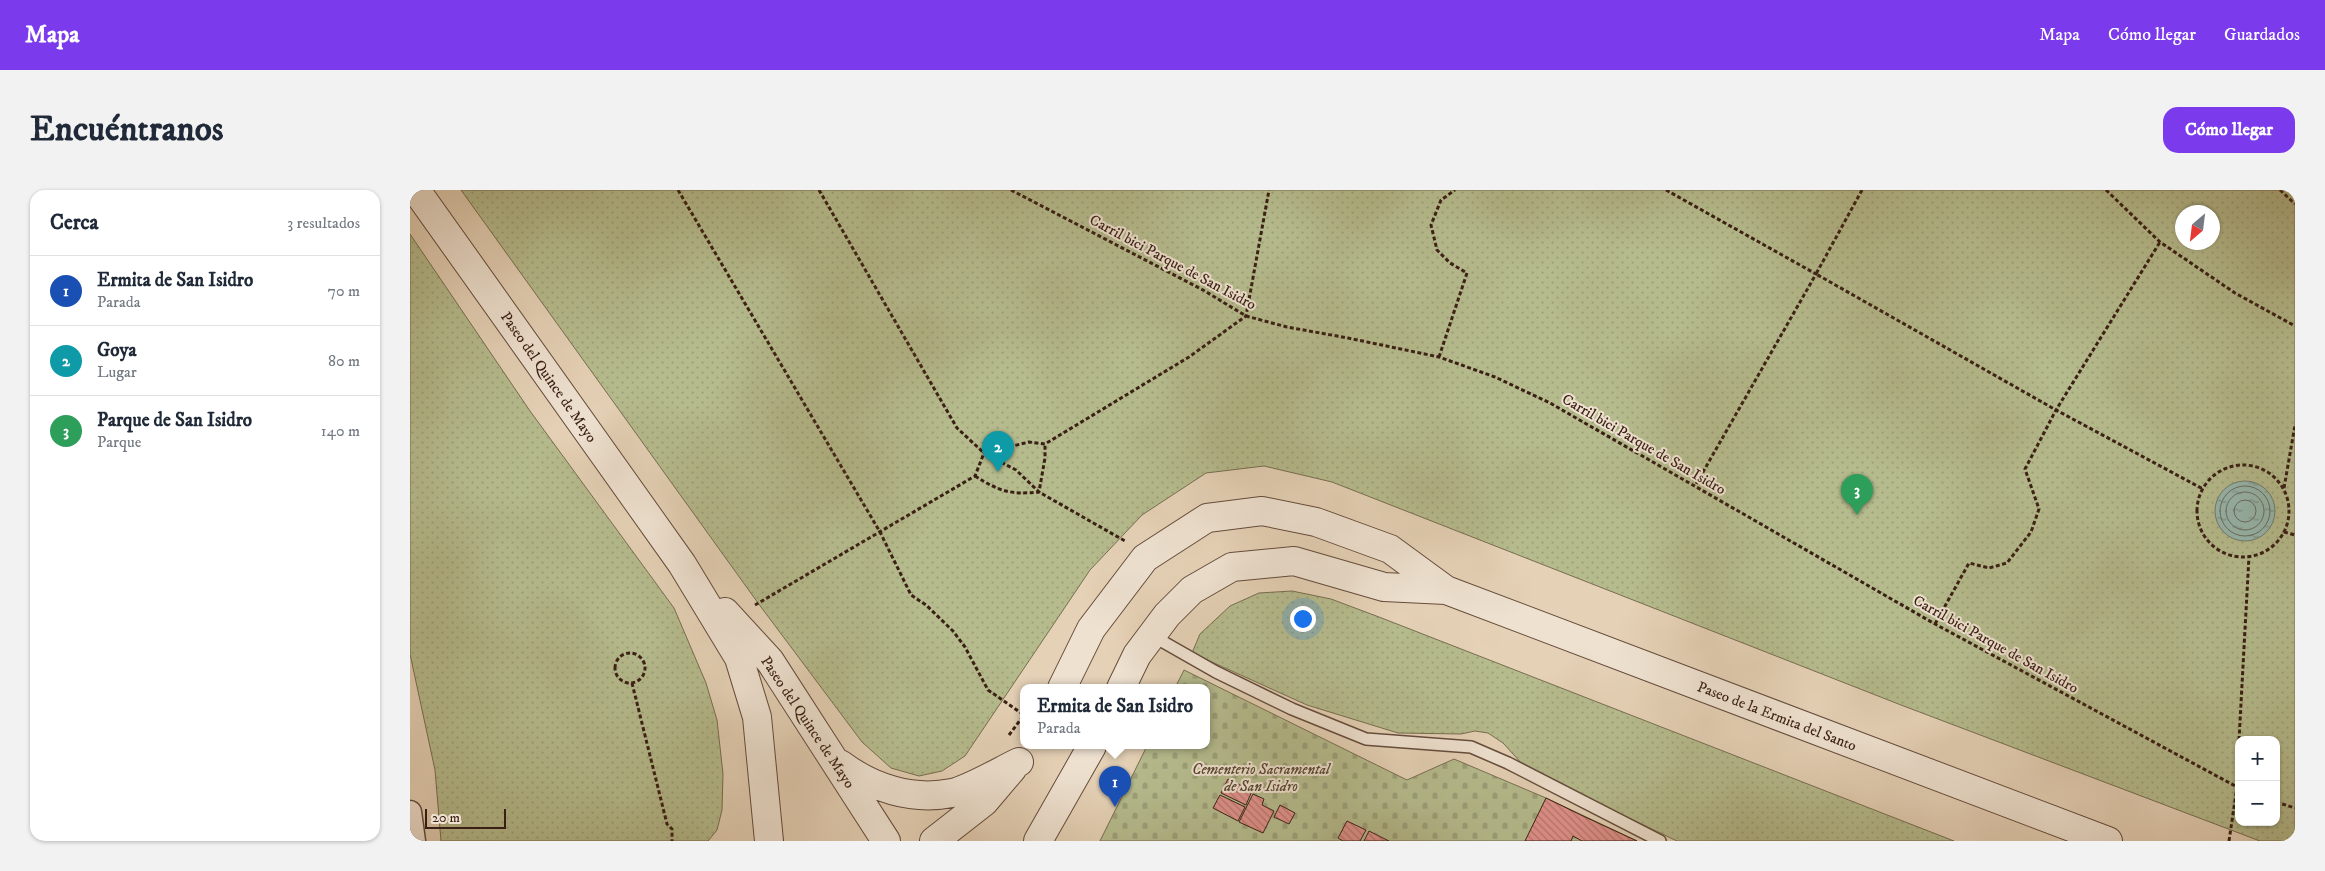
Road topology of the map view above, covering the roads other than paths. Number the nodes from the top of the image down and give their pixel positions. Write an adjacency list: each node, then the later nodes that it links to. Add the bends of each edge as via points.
1 (416, 190): 2 (street, Paseo del Quince de Mayo)
2 (682, 564): 9 (street, Paseo del Quince de Mayo, via 770,661); 10 (street, Paseo del Quince de Mayo, via 742,666 757,717)
3 (1446, 590): 4 (street, Paseo de la Ermita del Santo, via 1384,587 1294,561 1232,567 1192,590); 5 (street, Paseo de la Ermita del Santo, via 1390,549 1316,522 1262,511 1207,518 1145,558 1091,630); 15 (street, Paseo de la Ermita del Santo)
4 (1151, 635): 6 (street, Paseo de la Ermita del Santo); 14 (lane, via 1275,701 1366,739 1471,747)
5 (1064, 684)
6 (1122, 684)
7 (1090, 749): 13 (street)
8 (1024, 754): 9 (street, via 953,793 907,795 858,777); 12 (street, via 984,802)
9 (833, 759): 11 (street, Paseo del Quince de Mayo)
10 (769, 841)
11 (886, 841)
12 (934, 841)
13 (1038, 841)
14 (1660, 841)
15 (2108, 841)

